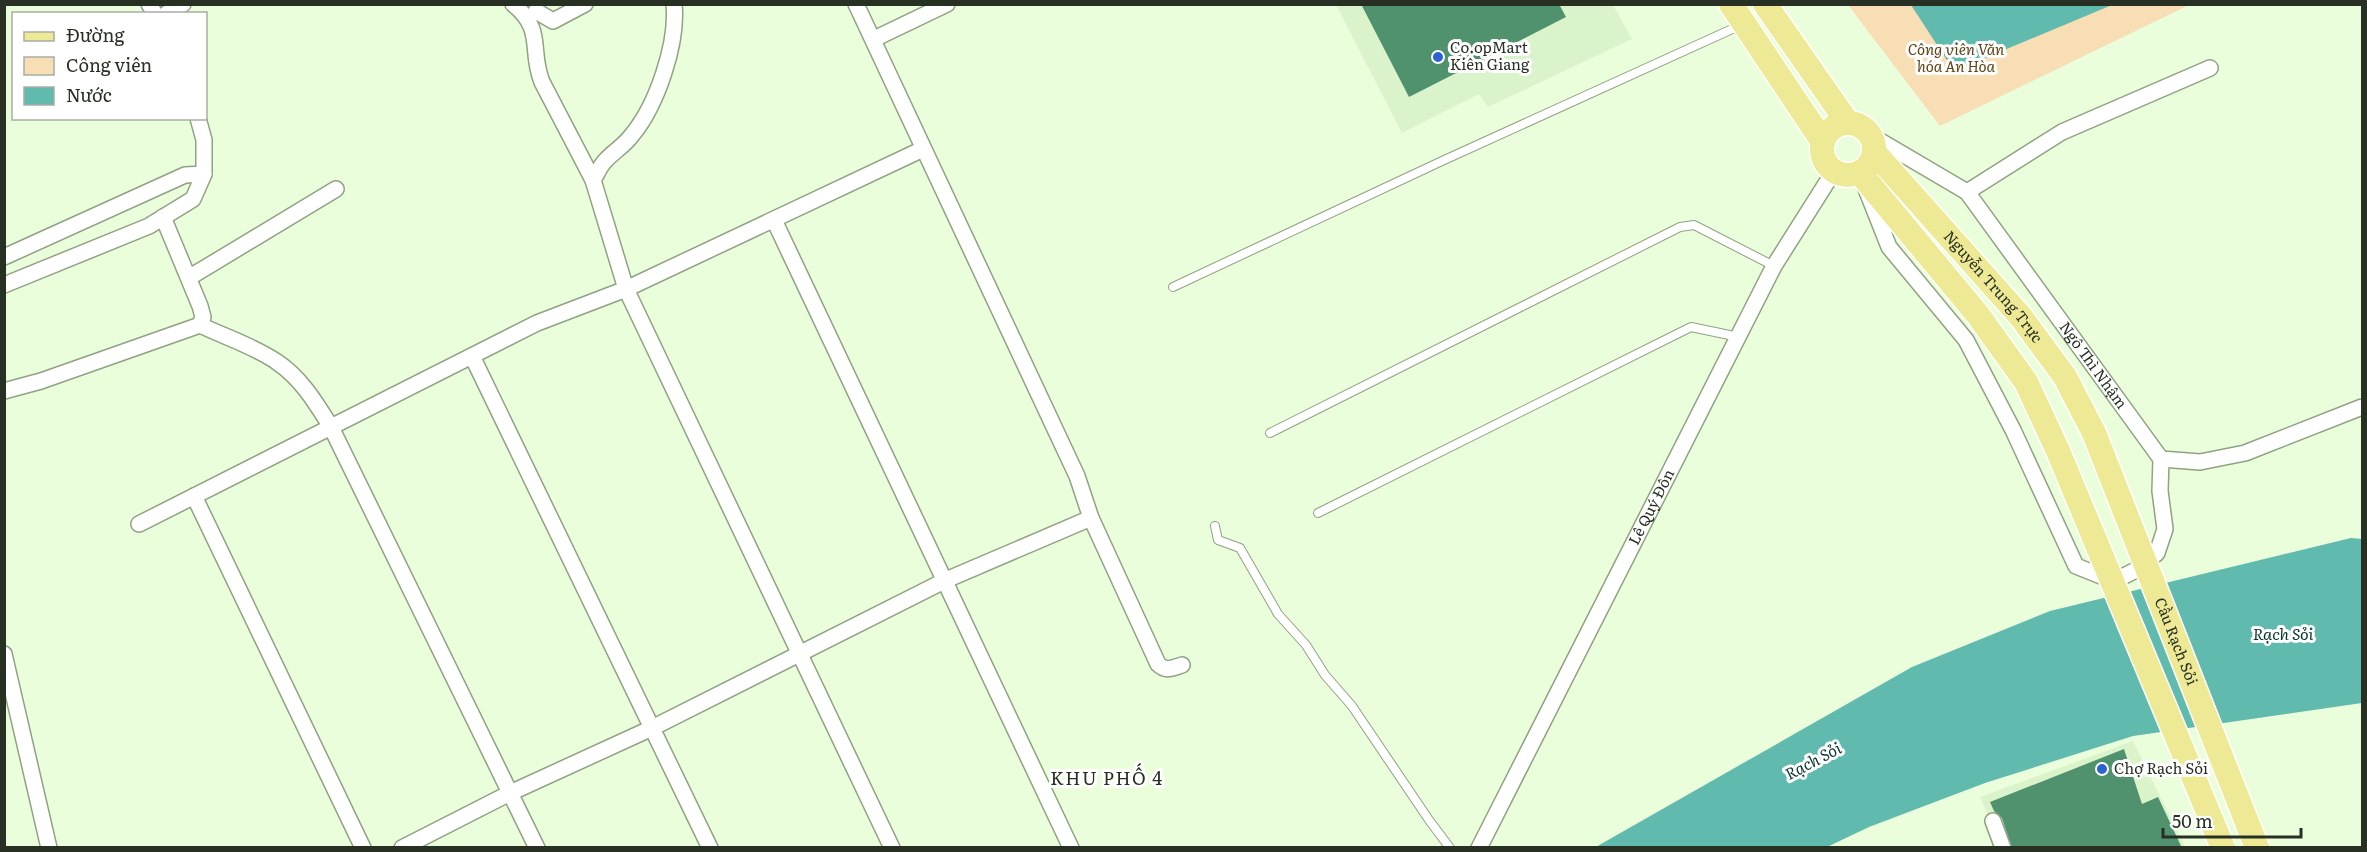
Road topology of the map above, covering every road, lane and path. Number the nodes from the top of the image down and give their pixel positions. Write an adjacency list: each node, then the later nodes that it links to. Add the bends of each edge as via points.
1 (183, 4): 9 (street)
2 (513, 4): 8 (street)
3 (585, 4): 8 (street, via 553,21)
4 (674, 4): 21 (street, via 674,30 666,62 644,120 603,162)
5 (856, 4): 11 (street)
6 (947, 4): 11 (street)
7 (1765, 4): 14 (main road)
8 (534, 10): 21 (street, via 536,67)
9 (169, 12)
10 (1737, 14): 15 (main road); 30 (lane, via 1442,161)
11 (874, 39): 17 (street)
12 (2210, 68): 23 (street, via 2062,132)
13 (199, 120): 20 (street, via 204,140)
14 (1848, 123): 15 (main road, via 1832,128); 16 (main road, via 1857,125)
15 (1823, 142): 18 (main road, via 1823,158)
16 (1872, 144): 19 (main road, via 1872,160); 23 (street, Ngô Thì Nhậm); 39 (main road, Nguyễn Trung Trực, via 2021,316 2065,378)
17 (923, 149): 25 (street); 43 (street, via 1077,476)
18 (1834, 171): 19 (main road, via 1842,175); 27 (street, Lê Quý Đôn)
19 (1860, 173): 40 (street, via 1889,247 1966,340 2076,566 2101,576 2120,578 2157,553 2165,529); 63 (main road, Nguyễn Trung Trực, bridge, via 1985,324 2026,382)
20 (204, 174): 24 (street, via 193,199); 26 (street, via 185,175)
21 (593, 180): 31 (street)
22 (336, 189): 28 (street)
23 (1967, 192): 40 (street, Ngô Thì Nhậm)
24 (163, 217): 28 (street); 29 (street)
25 (774, 220): 31 (street); 46 (street)
26 (4, 257)
27 (1774, 266): 33 (street, Lê Quý Đôn); 38 (lane, via 1688,224)
28 (190, 277): 32 (street, via 203,317)
29 (4, 285)
30 (1173, 287)
31 (626, 289): 34 (street, via 537,323); 47 (street)
32 (200, 325): 35 (street); 37 (street, via 277,362 311,396)
33 (1739, 337): 42 (lane, via 1691,327); 61 (street, Lê Quý Đôn)
34 (472, 356): 37 (street); 50 (street)
35 (4, 391)
36 (2362, 406): 40 (street, via 2245,453 2200,462)
37 (331, 427): 41 (street); 51 (street)
38 (1270, 433)
39 (2094, 433): 64 (main road, Cầu Rạch Sỏi, bridge)
40 (2161, 459)
41 (194, 496): 44 (street); 54 (street)
42 (1318, 513)
43 (1091, 518): 46 (street); 49 (street, via 1158,664 1169,670)
44 (139, 524)
45 (1215, 526): 60 (lane, via 1220,542 1240,548 1278,614 1352,706)
46 (945, 580): 47 (street); 59 (street)
47 (799, 653): 50 (street); 58 (street)
48 (4, 654): 53 (street)
49 (1182, 665)
50 (652, 728): 51 (street); 57 (street)
51 (510, 793): 55 (street); 56 (street)
52 (1993, 821): 62 (street)
53 (49, 848)
54 (363, 848)
55 (402, 848)
56 (537, 848)
57 (710, 848)
58 (892, 848)
59 (1071, 848)
60 (1450, 848)
61 (1479, 848)
62 (2002, 848)
63 (2223, 848)
64 (2257, 848)

